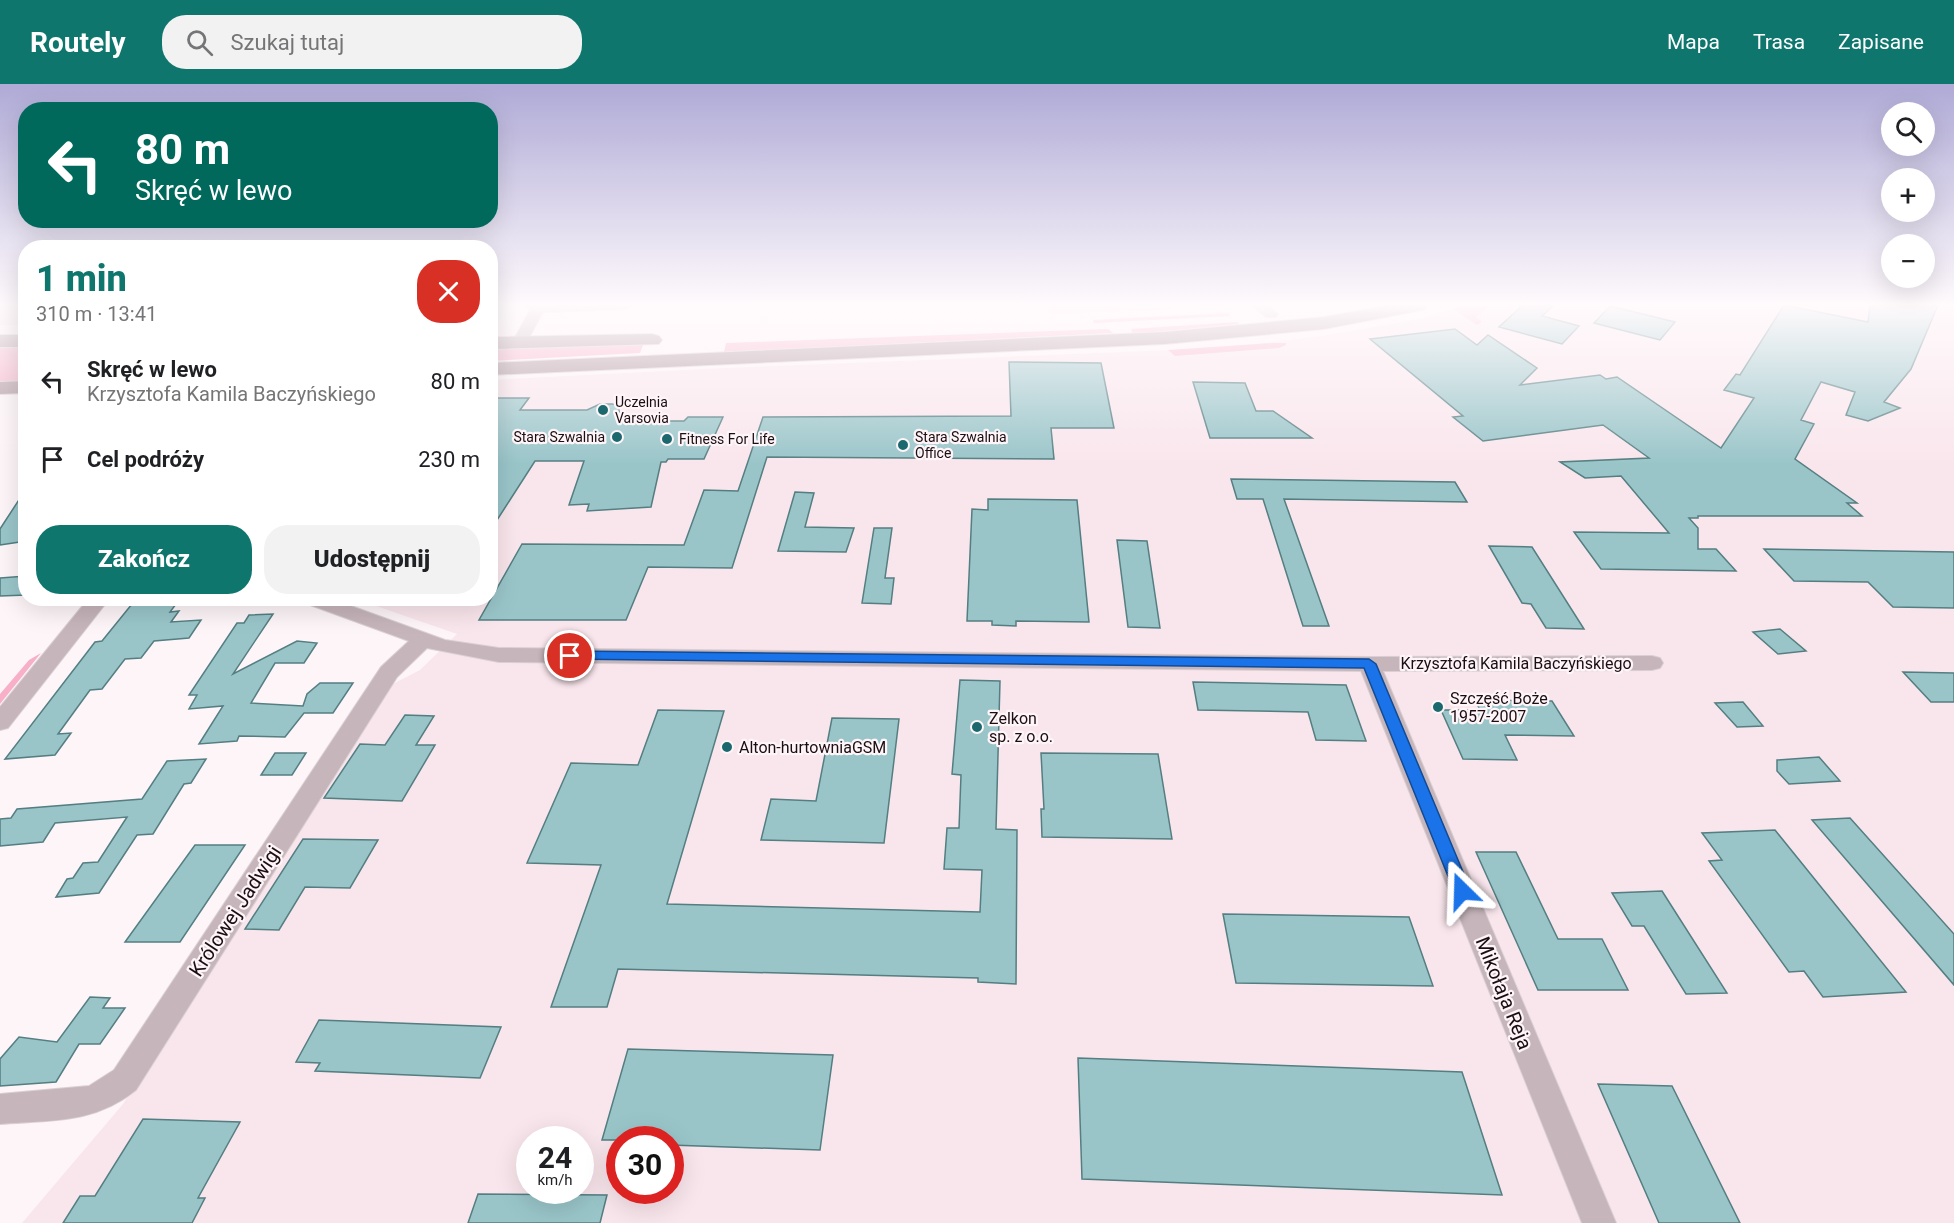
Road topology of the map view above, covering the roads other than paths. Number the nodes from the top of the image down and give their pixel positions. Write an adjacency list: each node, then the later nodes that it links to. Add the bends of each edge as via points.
1 (575, 358): 2 (main road)
2 (498, 368)
3 (18, 387): 4 (main road)
4 (0, 388)
5 (94, 606): 10 (street)
6 (331, 606): 7 (street, Krzysztofa Kamila Baczyńskiego)
7 (425, 640): 9 (street, Krzysztofa Kamila Baczyńskiego, via 499,655); 11 (street, Królowej Jadwigi, via 389,672 125,1080 108,1095 89,1101)
8 (1652, 663): 9 (street, Krzysztofa Kamila Baczyńskiego)
9 (1369, 664): 12 (street, Mikołaja Reja)
10 (0, 722)
11 (0, 1109)
12 (1599, 1223)

